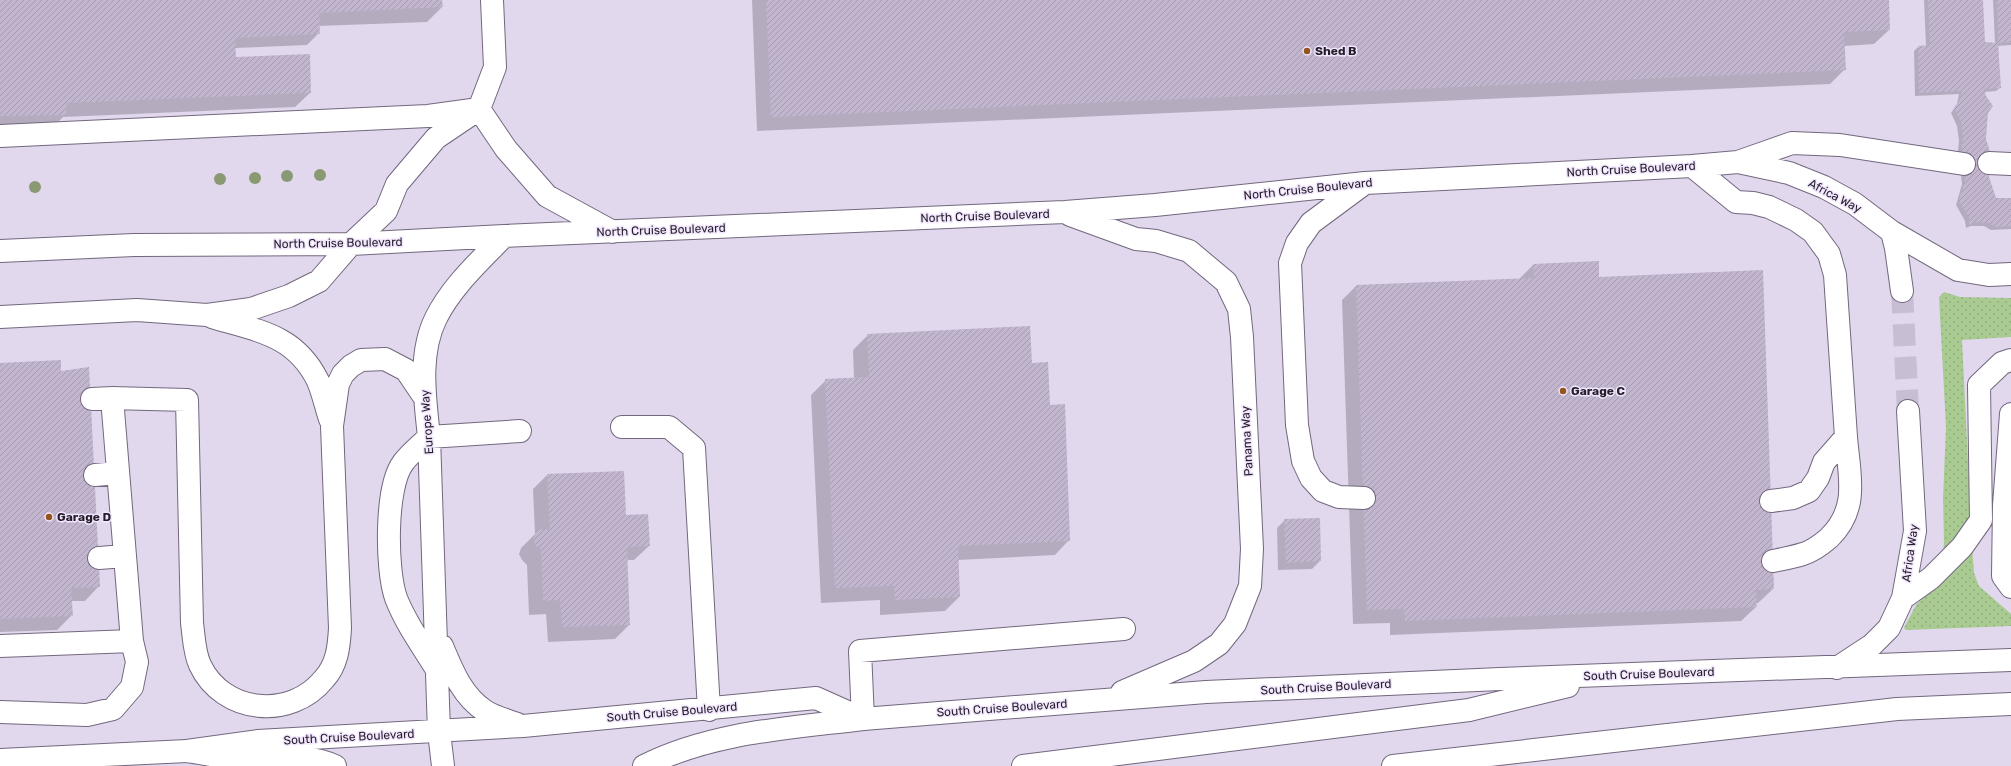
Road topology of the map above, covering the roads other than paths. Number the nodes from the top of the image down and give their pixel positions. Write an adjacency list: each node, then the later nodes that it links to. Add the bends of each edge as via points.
1 (492, 0): 2 (main road, via 495,67)
2 (480, 109): 3 (main road, via 428,116); 11 (main road, via 506,149 547,196); 14 (main road, via 436,138 397,184 386,211)
3 (0, 136)
4 (1738, 162): 6 (main road, North Cruise Boulevard, via 1792,143 1840,145); 8 (main road, North Cruise Boulevard); 12 (main road, Africa Way, via 1789,173 1824,187 1855,204)
5 (1989, 163): 7 (main road)
6 (1964, 164)
7 (2011, 164)
8 (1692, 166): 9 (main road, North Cruise Boulevard); 28 (main road, via 1736,202 1769,207 1796,220 1813,232 1829,254 1835,275)
9 (1365, 183): 10 (main road, North Cruise Boulevard); 31 (main road, via 1311,223 1297,243 1290,263 1297,425 1303,461 1311,478 1323,491 1339,497)
10 (1065, 212): 11 (main road, North Cruise Boulevard); 47 (main road, Panama Way, via 1136,239 1189,251 1226,282 1239,309 1242,337 1252,549 1250,586 1235,624 1220,644 1194,661)
11 (614, 232): 13 (main road, North Cruise Boulevard)
12 (1892, 232): 16 (main road, Africa Way, via 1958,270 1989,275); 17 (main road)
13 (504, 236): 14 (main road, North Cruise Boulevard); 21 (main road, Europe Way, via 457,286 436,319 427,346)
14 (351, 244): 15 (main road, North Cruise Boulevard, via 134,245); 18 (main road, via 318,281 289,296 251,309)
15 (0, 251)
16 (2011, 274)
17 (1902, 290)
18 (207, 315): 19 (main road, via 137,310); 24 (main road, via 280,338 295,350 319,382)
19 (0, 317)
20 (2011, 360): 38 (main road, via 2002,363 1979,385 1982,520 1962,547 1931,578)
21 (425, 398): 24 (main road, via 406,370 396,364 385,359 361,360 343,374 338,384); 27 (main road, Europe Way)
22 (1908, 410): 38 (main road, Africa Way, via 1915,531)
23 (2011, 414): 33 (main road)
24 (332, 426): 29 (main road, via 340,628 338,649 334,664 313,692 286,705 251,705 233,699 220,691 200,665 192,623 188,400 102,398)
25 (622, 427): 49 (main road, via 669,427 694,448)
26 (520, 431): 27 (main road)
27 (429, 437): 40 (main road, Europe Way); 45 (main road, via 402,464 393,486 389,515 390,554 396,597 407,621)
28 (1846, 437): 32 (main road, via 1824,462 1818,478 1809,491 1793,498); 36 (main road, via 1850,494 1848,512 1839,528 1822,544 1804,554)
29 (118, 473): 30 (main road); 34 (main road)
30 (96, 475)
31 (1364, 498)
32 (1771, 501)
33 (2008, 505): 37 (main road, via 2003,576)
34 (125, 556): 35 (main road); 41 (main road)
35 (99, 558)
36 (1773, 561)
37 (2011, 587)
38 (1903, 598): 44 (main road, Africa Way, via 1889,628 1872,645)
39 (1124, 629): 51 (main road, via 860,651)
40 (437, 634): 45 (main road, Europe Way); 52 (main road, via 455,678 474,702 485,711)
41 (132, 641): 42 (main road); 50 (main road, via 137,662 132,687 113,709 86,715)
42 (0, 646)
43 (2011, 660): 44 (main road, South Cruise Boulevard)
44 (1837, 668): 46 (main road, South Cruise Boulevard)
45 (438, 671): 53 (main road, Europe Way)
46 (1612, 676): 47 (main road, South Cruise Boulevard, via 1214,692); 60 (main road, via 1469,710)
47 (1102, 701): 51 (main road, South Cruise Boulevard)
48 (2011, 704): 61 (main road, via 1897,709)
49 (709, 710): 51 (main road, South Cruise Boulevard, via 816,698); 52 (main road, South Cruise Boulevard)
50 (0, 712)
51 (863, 719): 59 (main road, via 725,738 675,753)
52 (523, 726): 53 (main road, South Cruise Boulevard)
53 (439, 732): 54 (main road, South Cruise Boulevard, via 258,741); 58 (main road, Europe Way)
54 (178, 751): 55 (main road, South Cruise Boulevard); 56 (main road); 57 (main road, via 252,760 310,758)
55 (0, 760)
56 (143, 766)
57 (336, 766)
58 (443, 766)
59 (644, 766)
60 (1023, 766)
61 (1393, 766)

